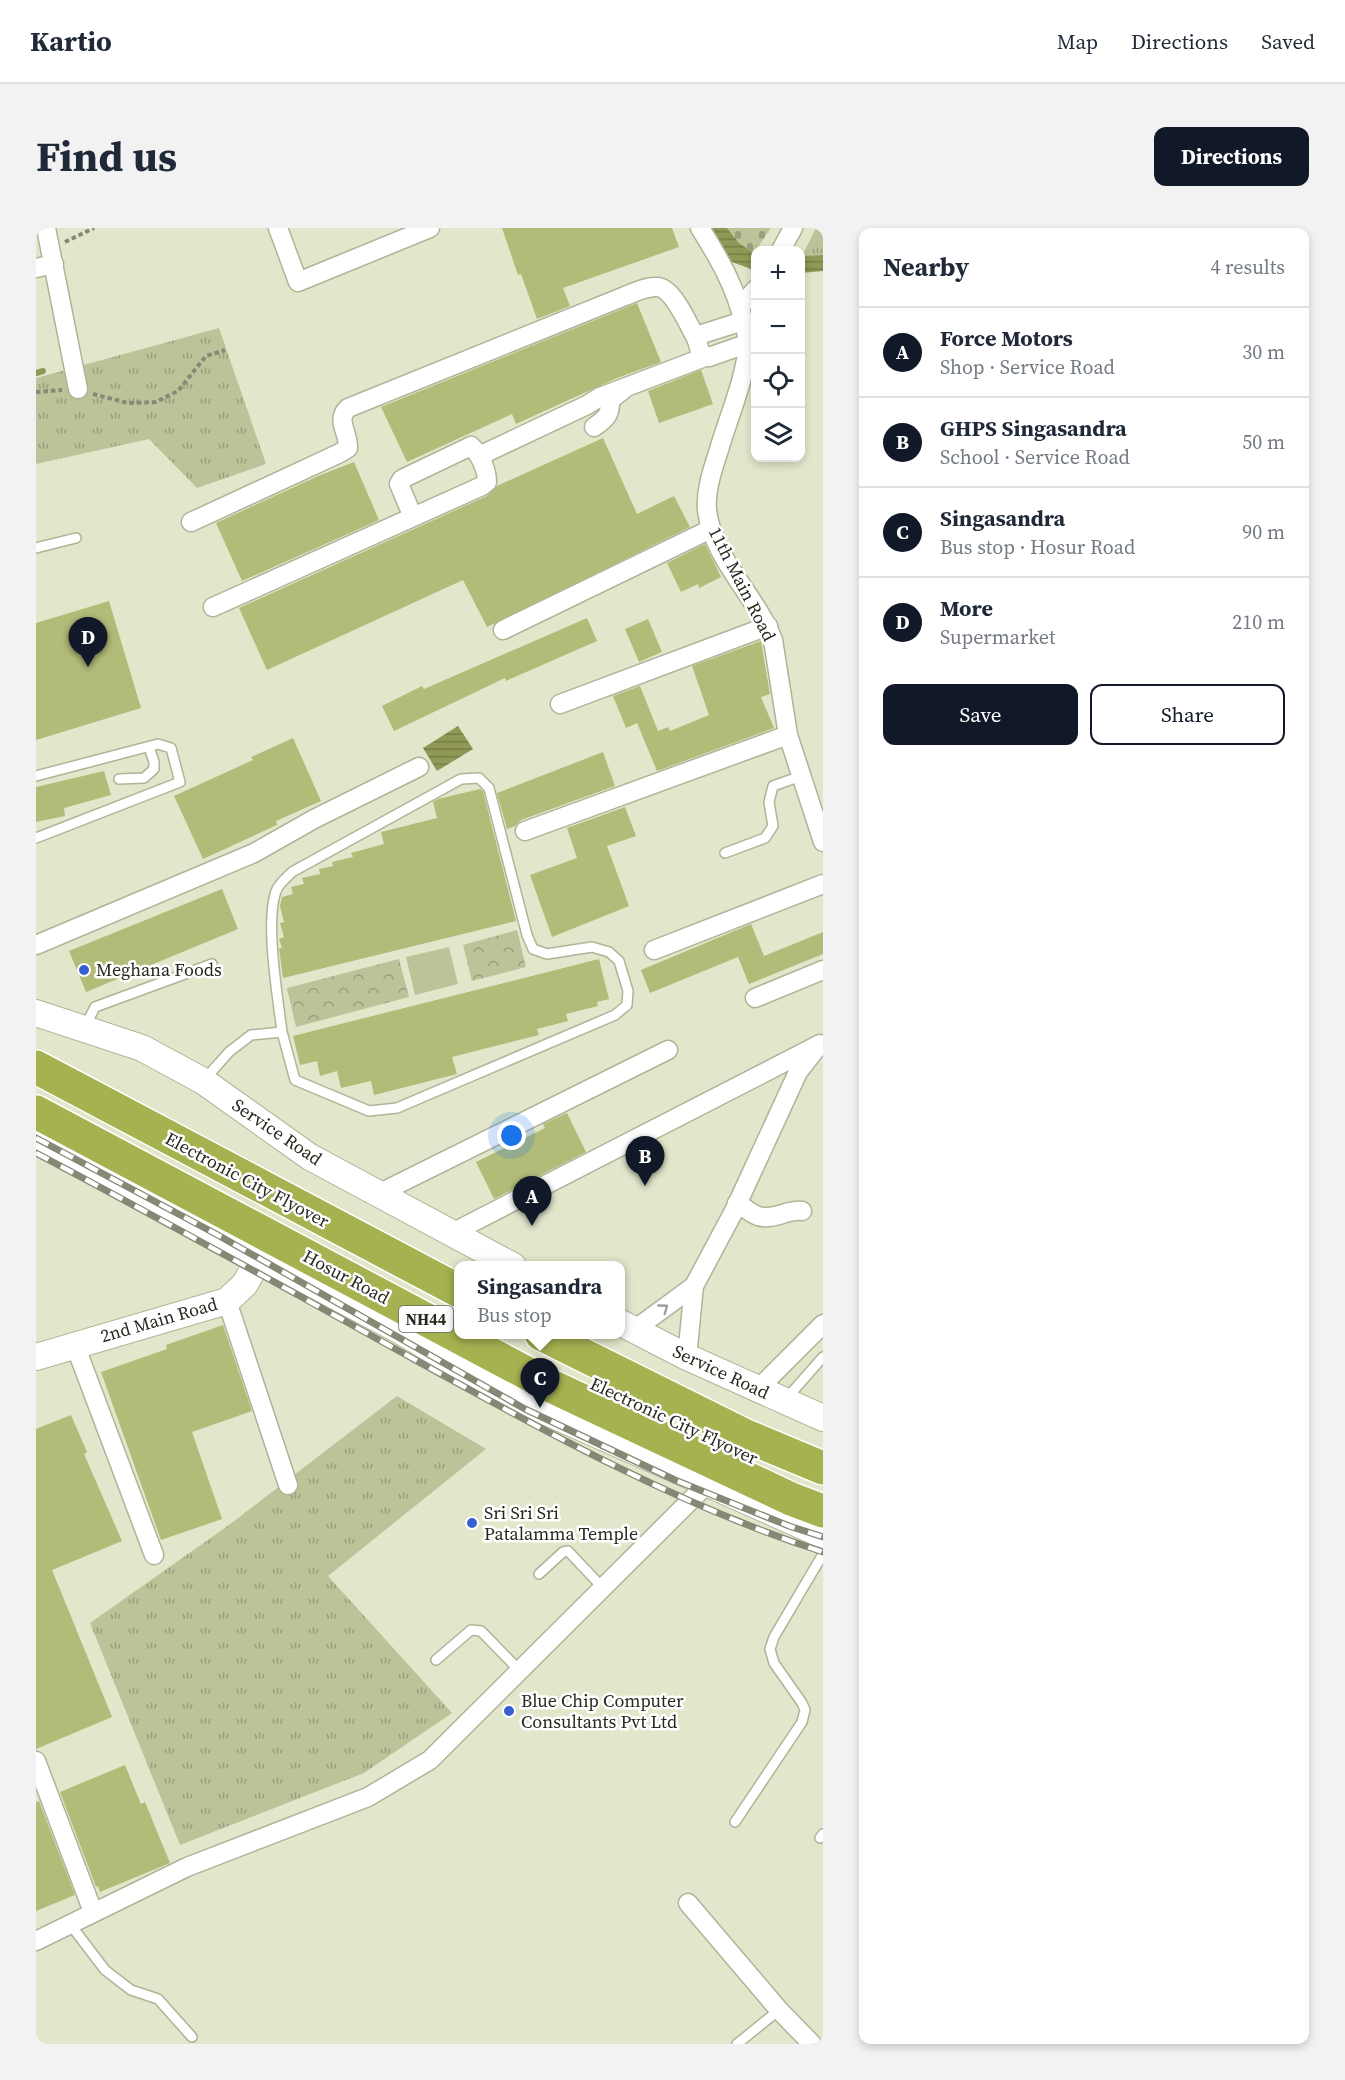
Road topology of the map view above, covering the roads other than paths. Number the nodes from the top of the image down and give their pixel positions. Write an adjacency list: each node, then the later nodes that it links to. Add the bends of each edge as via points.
1 (46, 228): 7 (street)
2 (278, 228): 3 (street, via 298,282)
3 (430, 228)
4 (700, 228): 10 (street, 11th Main Road, via 724,267)
5 (793, 228): 6 (street)
6 (783, 246)
7 (54, 264): 8 (street); 15 (street)
8 (36, 268)
9 (751, 297): 10 (street)
10 (741, 314): 11 (street, via 699,335); 12 (street, 11th Main Road)
11 (697, 340): 13 (street); 19 (street, via 669,292 659,287 648,288 625,296 348,408 341,418 348,448)
12 (748, 343): 13 (street); 20 (street, 11th Main Road, via 708,489)
13 (705, 357): 14 (street)
14 (630, 386): 16 (street, via 610,400 609,415); 17 (street)
15 (78, 389)
16 (594, 427)
17 (479, 456): 18 (street, via 487,482); 18 (street, via 471,446 402,479 399,484)
18 (413, 517): 23 (street)
19 (191, 522)
20 (711, 529): 24 (street, 11th Main Road, via 731,570); 25 (street)
21 (75, 538): 22 (lane)
22 (36, 548)
23 (213, 607)
24 (768, 626): 26 (street); 27 (street, 11th Main Road)
25 (503, 630)
26 (560, 704)
27 (788, 735): 31 (street, 11th Main Road); 34 (street)
28 (149, 747): 30 (lane); 32 (lane, via 154,768 144,778); 35 (lane, via 171,747 180,782)
29 (419, 767): 39 (street, via 254,853)
30 (36, 776)
31 (801, 776): 33 (street, 11th Main Road); 37 (lane, via 773,786 769,802 773,826 765,838)
32 (120, 779)
33 (820, 822): 36 (street, 11th Main Road)
34 (525, 831)
35 (36, 838)
36 (823, 842)
37 (725, 853)
38 (823, 884): 40 (street)
39 (36, 945)
40 (654, 950)
41 (212, 964): 45 (lane, via 95,1006)
42 (823, 970): 43 (street)
43 (755, 998)
44 (36, 1013): 45 (street, Service Road)
45 (84, 1030): 51 (street, Service Road, via 142,1048)
46 (282, 1032): 46 (lane, via 295,1080 369,1111 397,1108 615,1016 627,1005 628,991 619,961 609,952 592,947 548,954 532,949 489,788 479,778 460,779 292,872 277,887 272,906 273,945); 51 (lane, via 251,1035)
47 (821, 1042): 56 (street, via 798,1072); 58 (street)
48 (668, 1050): 55 (street)
49 (36, 1053): 61 (highway)
50 (36, 1067): 63 (highway, Electronic City Flyover)
51 (203, 1081): 55 (street, Service Road, via 310,1157)
52 (36, 1095): 65 (highway, Electronic City Flyover)
53 (36, 1112): 68 (highway, Hosur Road / NH44)
54 (36, 1137): 59 (street)
55 (378, 1194): 58 (street, Service Road)
56 (737, 1203): 57 (street, via 768,1218); 62 (street)
57 (802, 1211)
58 (452, 1233): 60 (street, Service Road)
59 (261, 1255): 64 (street, 2nd Main Road, via 245,1284); 82 (street, via 508,1395)
60 (504, 1261)
61 (454, 1274)
62 (694, 1286): 67 (street, one-way to 62); 75 (street)
63 (454, 1288)
64 (227, 1301): 73 (street, 2nd Main Road); 83 (street)
65 (454, 1314)
66 (823, 1324): 77 (street)
67 (628, 1326): 75 (street, Service Road)
68 (454, 1334)
69 (463, 1339): 85 (highway, Hosur Road / NH44, via 549,1385)
70 (502, 1339): 84 (highway, Electronic City Flyover, via 671,1423)
71 (549, 1339): 81 (highway, Electronic City Flyover, via 746,1436)
72 (575, 1339): 80 (highway, via 763,1429)
73 (75, 1345): 74 (street, 2nd Main Road); 88 (street)
74 (36, 1357)
75 (687, 1357): 77 (street, Service Road)
76 (823, 1357): 78 (lane)
77 (758, 1389): 78 (street, Service Road)
78 (785, 1401): 79 (street, Service Road)
79 (823, 1418)
80 (823, 1453)
81 (823, 1468)
82 (707, 1484): 86 (street); 90 (street)
83 (288, 1485)
84 (823, 1487)
85 (823, 1511)
86 (823, 1535)
87 (823, 1554): 94 (lane, via 770,1648 774,1663 802,1703 802,1722)
88 (154, 1555)
89 (539, 1574): 90 (lane, via 568,1551)
90 (603, 1588): 92 (street)
91 (436, 1660): 92 (lane, via 475,1629)
92 (520, 1671): 96 (street, via 430,1760 368,1797 187,1867)
93 (36, 1761): 96 (street)
94 (735, 1822)
95 (688, 1903): 99 (street)
96 (93, 1912): 97 (street)
97 (70, 1924): 98 (street); 100 (lane, via 105,1970 131,1990 158,1999)
98 (36, 1941)
99 (779, 2010): 101 (lane); 102 (street)
100 (192, 2037)
101 (737, 2044)
102 (812, 2044)

